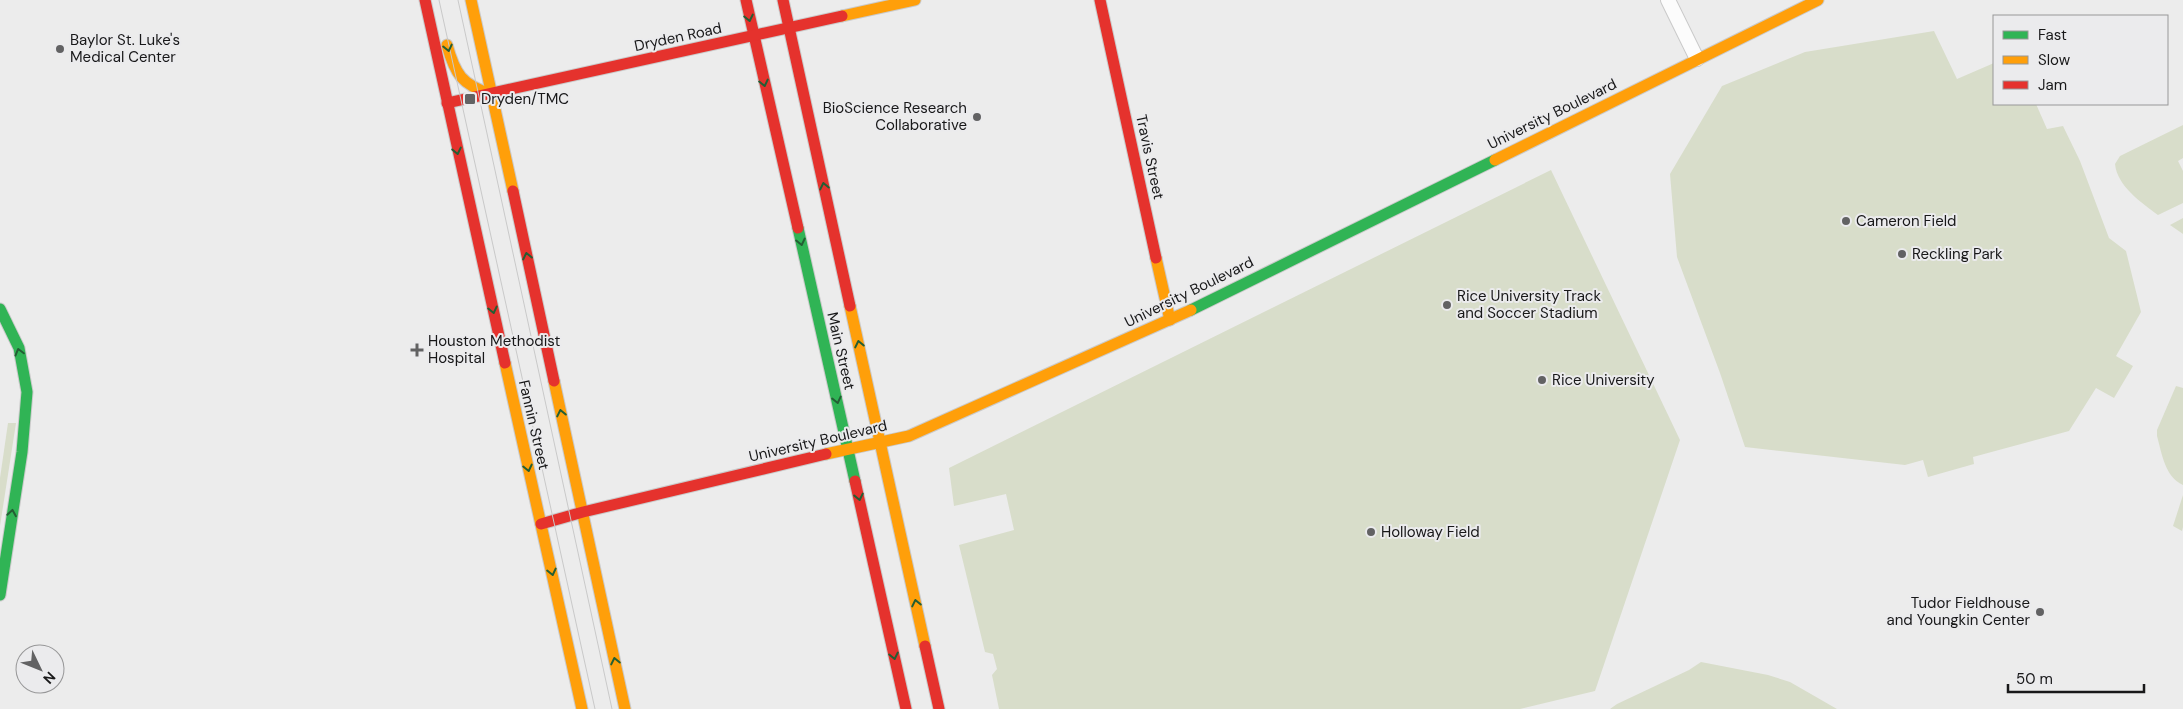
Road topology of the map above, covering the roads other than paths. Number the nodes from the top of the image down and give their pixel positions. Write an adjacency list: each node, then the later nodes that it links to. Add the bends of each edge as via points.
1 (425, 0): 14 (main road, Fannin Street)
2 (471, 0): 13 (main road, Fannin Street)
3 (746, 0): 10 (main road, Main Street, one-way to 10)
4 (783, 0): 9 (main road, Main Street)
5 (915, 0): 9 (main road, Dryden Road)
6 (1100, 0): 16 (main road, Travis Street)
7 (1668, 0): 12 (street)
8 (1818, 0): 12 (main road, University Boulevard)
9 (789, 28): 10 (main road, Dryden Road); 17 (main road, Main Street, one-way to 9)
10 (753, 36): 13 (main road, Dryden Road); 18 (main road, Main Street, one-way to 18)
11 (446, 37): 13 (main road, one-way to 13, via 452,64 459,77 475,90)
12 (1697, 59): 16 (main road, University Boulevard)
13 (491, 94): 14 (main road, Dryden Road); 19 (main road, Fannin Street, one-way to 13)
14 (447, 104): 20 (main road, Fannin Street, one-way to 20)
15 (0, 309): 21 (main road, one-way to 15, via 22,452 27,392 19,348)
16 (1170, 320): 17 (main road, University Boulevard, via 909,436)
17 (880, 443): 18 (main road, University Boulevard); 25 (main road, Main Street, one-way to 17)
18 (848, 449): 19 (main road, University Boulevard); 24 (main road, Main Street, one-way to 24)
19 (583, 512): 20 (main road, University Boulevard); 23 (main road, Fannin Street, one-way to 19)
20 (541, 524): 22 (main road, Fannin Street, one-way to 22)
21 (0, 596)
22 (582, 709)
23 (626, 709)
24 (906, 709)
25 (939, 709)

